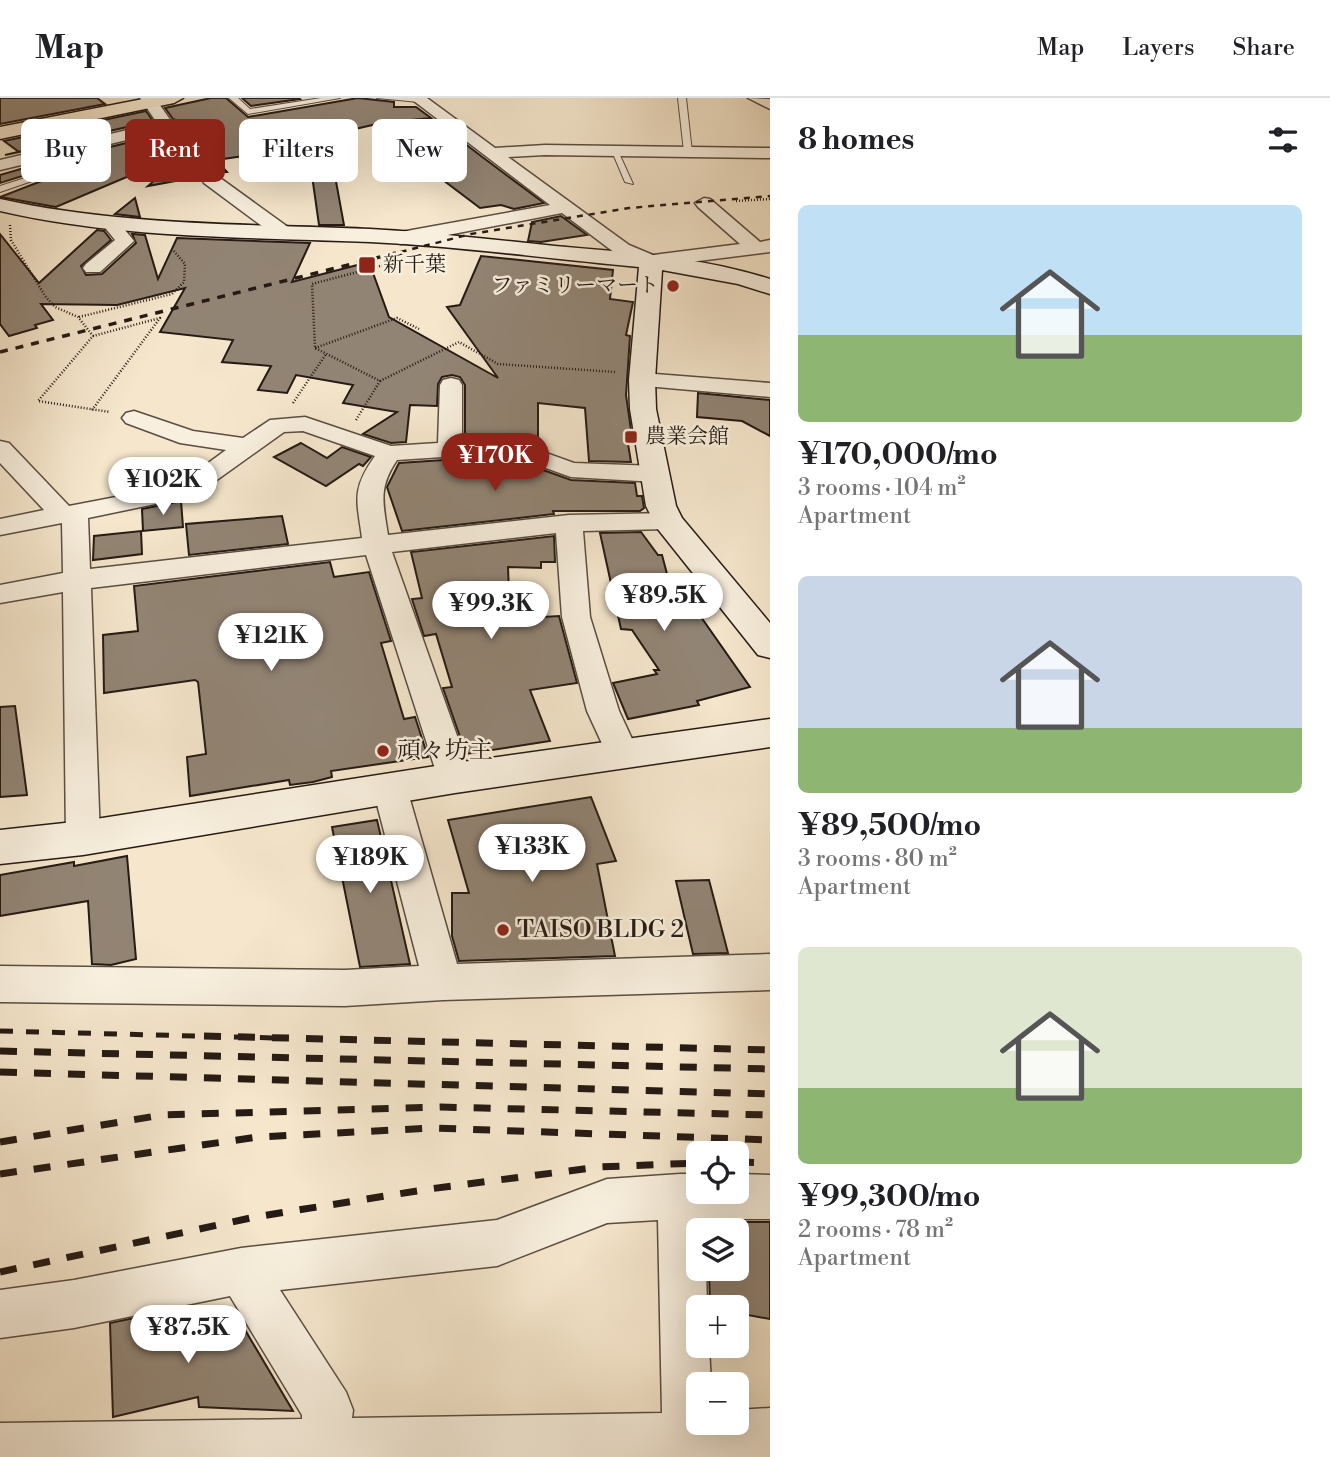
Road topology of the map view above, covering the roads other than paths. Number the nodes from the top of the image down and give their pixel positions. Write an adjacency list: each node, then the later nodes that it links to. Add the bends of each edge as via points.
1 (174, 98): 7 (highway)
2 (233, 98): 3 (lane, via 248,112)
3 (337, 98)
4 (381, 98): 8 (lane)
5 (682, 98): 15 (lane)
6 (755, 98): 9 (street)
7 (149, 99): 10 (street); 12 (highway)
8 (420, 99): 11 (street)
9 (770, 104)
10 (162, 119)
11 (445, 119)
12 (0, 130)
13 (467, 135): 16 (street)
14 (614, 151): 15 (street); 16 (street); 22 (lane)
15 (688, 152): 17 (street)
16 (492, 153): 25 (street)
17 (770, 153)
18 (21, 160): 19 (street)
19 (0, 165)
20 (37, 182): 23 (lane)
21 (214, 182): 27 (street)
22 (630, 182)
23 (3, 200): 26 (street, via 53,217)
24 (704, 203): 29 (street)
25 (566, 207): 28 (street); 30 (street, via 622,248)
26 (111, 224): 27 (street); 31 (street, via 125,241)
27 (285, 234): 28 (street)
28 (401, 238): 30 (street)
29 (763, 247): 30 (street)
30 (651, 261): 32 (street); 33 (street)
31 (93, 268)
32 (770, 287)
33 (643, 377): 35 (street); 41 (street, via 643,409)
34 (451, 385): 39 (street)
35 (770, 390)
36 (134, 418): 37 (street, via 189,438)
37 (246, 446): 40 (street, via 278,425 306,424); 42 (street, via 198,482 175,493)
38 (0, 448): 42 (street)
39 (450, 451): 40 (street); 41 (street, via 507,446 571,470)
40 (389, 453): 46 (street, via 369,491)
41 (656, 474): 43 (street)
42 (69, 514): 45 (street); 47 (street)
43 (668, 521): 44 (street); 49 (street)
44 (569, 523): 46 (street); 51 (street, via 576,617 603,711)
45 (0, 527)
46 (376, 546): 47 (street); 52 (street)
47 (77, 580): 48 (street); 54 (street)
48 (0, 594)
49 (770, 646)
50 (770, 733): 51 (street)
51 (623, 754): 52 (street)
52 (455, 778): 53 (street)
53 (390, 789): 54 (street); 57 (street)
54 (83, 838): 55 (street)
55 (0, 847)
56 (770, 972): 57 (street)
57 (443, 982): 58 (street, via 345,988)
58 (0, 984)
59 (680, 1195): 60 (street); 61 (street, via 607,1201 497,1242); 64 (street)
60 (770, 1196)
61 (241, 1271): 62 (street); 66 (street, via 328,1410)
62 (0, 1314)
63 (770, 1433): 64 (street)
64 (688, 1438): 66 (street)
65 (0, 1449): 66 (street)
66 (323, 1451)

